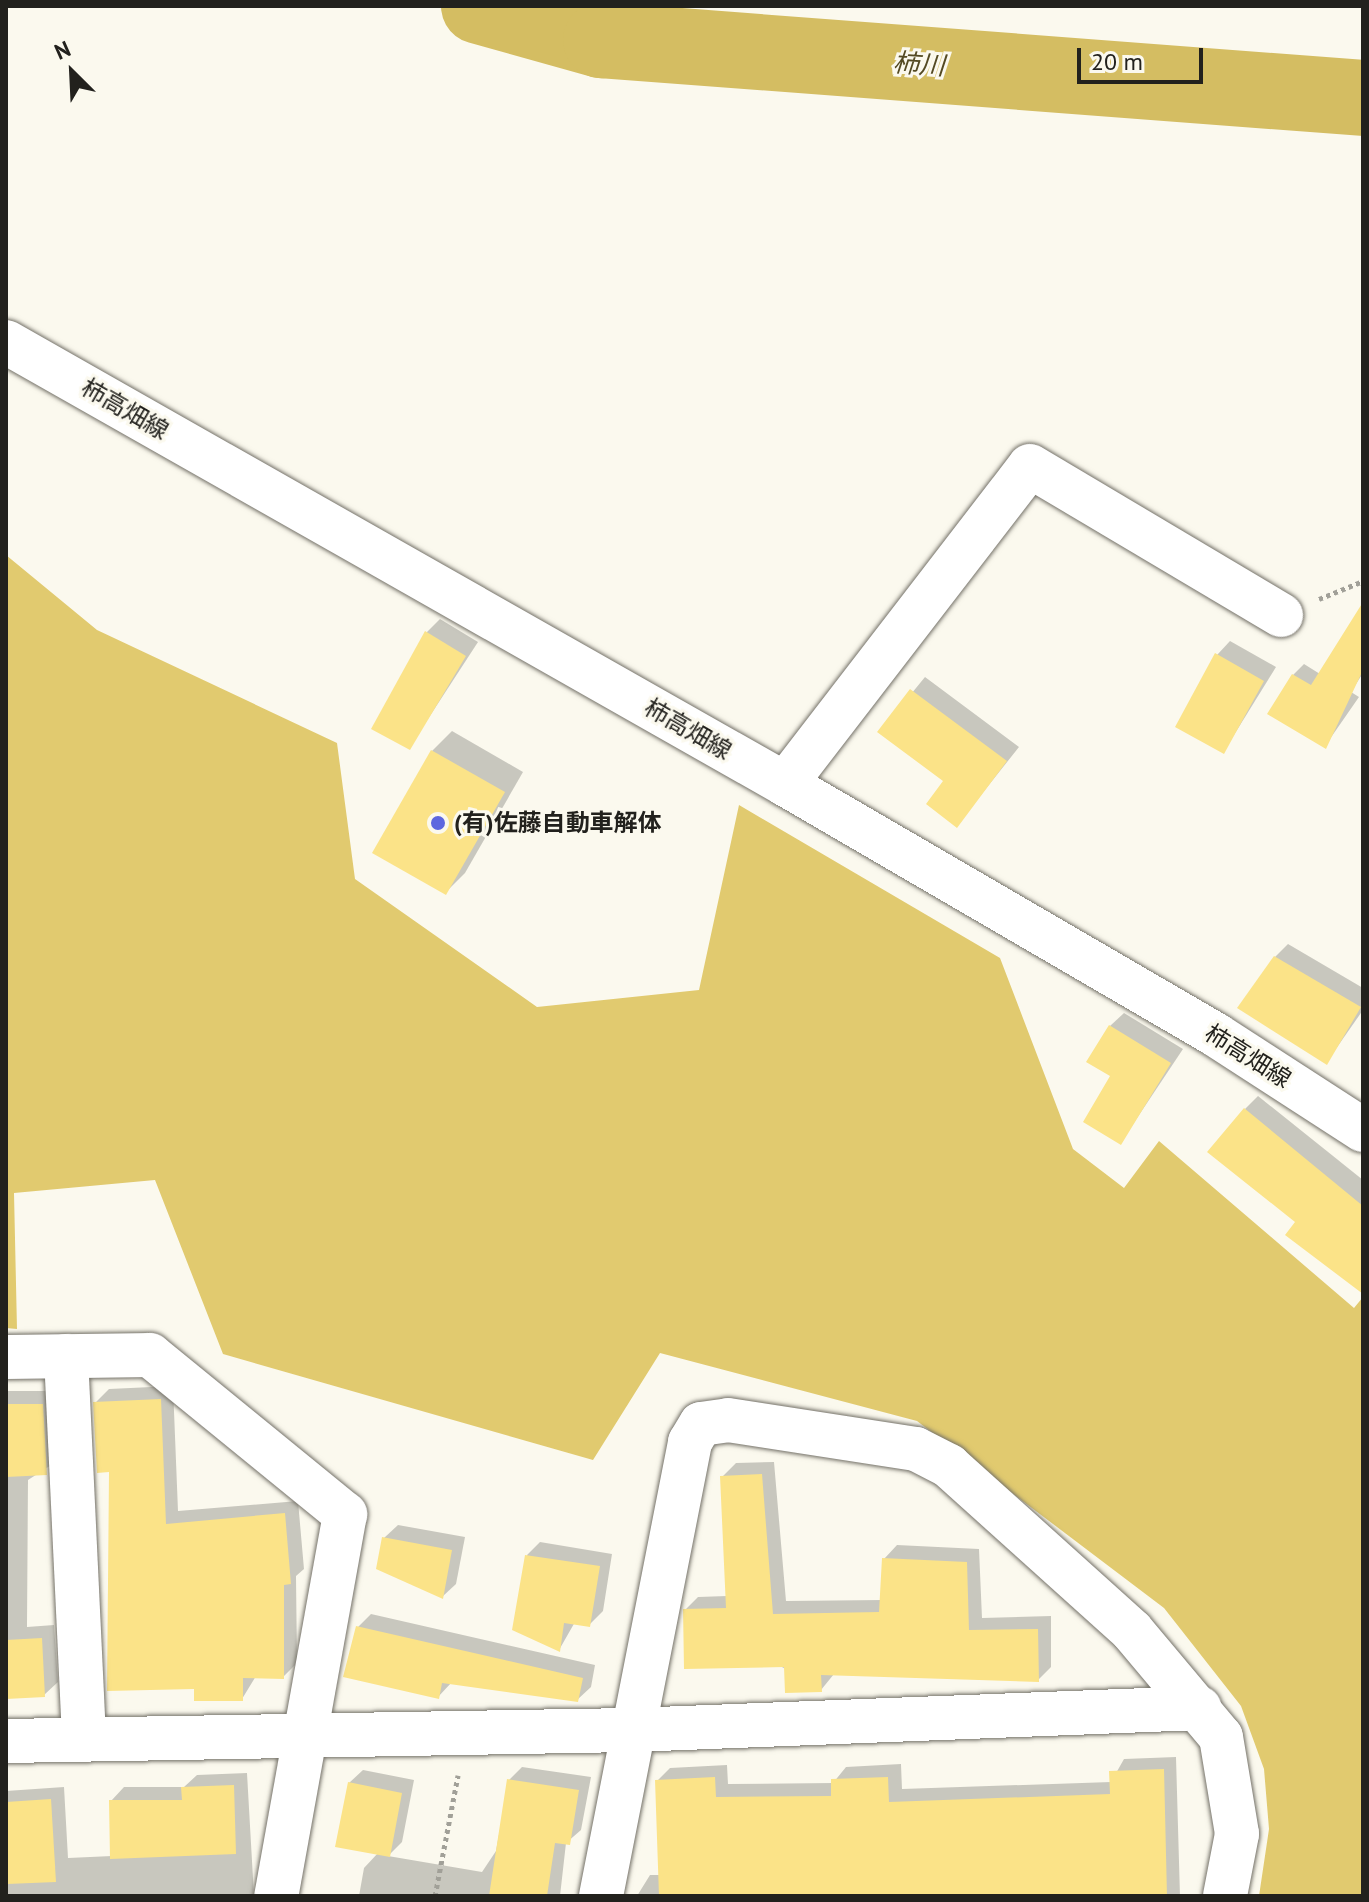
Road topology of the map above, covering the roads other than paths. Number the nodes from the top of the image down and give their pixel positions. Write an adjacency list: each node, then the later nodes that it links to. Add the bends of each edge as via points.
1 (6, 342): 3 (street, 柿高畑線)
2 (1281, 615): 3 (street, via 1030,466)
3 (785, 784): 4 (street, 柿高畑線, via 1216,1035)
4 (1363, 1130)
5 (66, 1356): 6 (street); 9 (street, via 150,1355 345,1514); 10 (street)
6 (6, 1357)
7 (1200, 1708): 8 (street); 8 (street, via 1132,1631 949,1466 916,1449 728,1420 701,1424 690,1442); 14 (street, via 1221,1737 1233,1781 1237,1834)
8 (632, 1730): 9 (street); 13 (street)
9 (304, 1735): 10 (street); 12 (street)
10 (84, 1739): 11 (street)
11 (6, 1741)
12 (276, 1896)
13 (601, 1896)
14 (1225, 1896)

